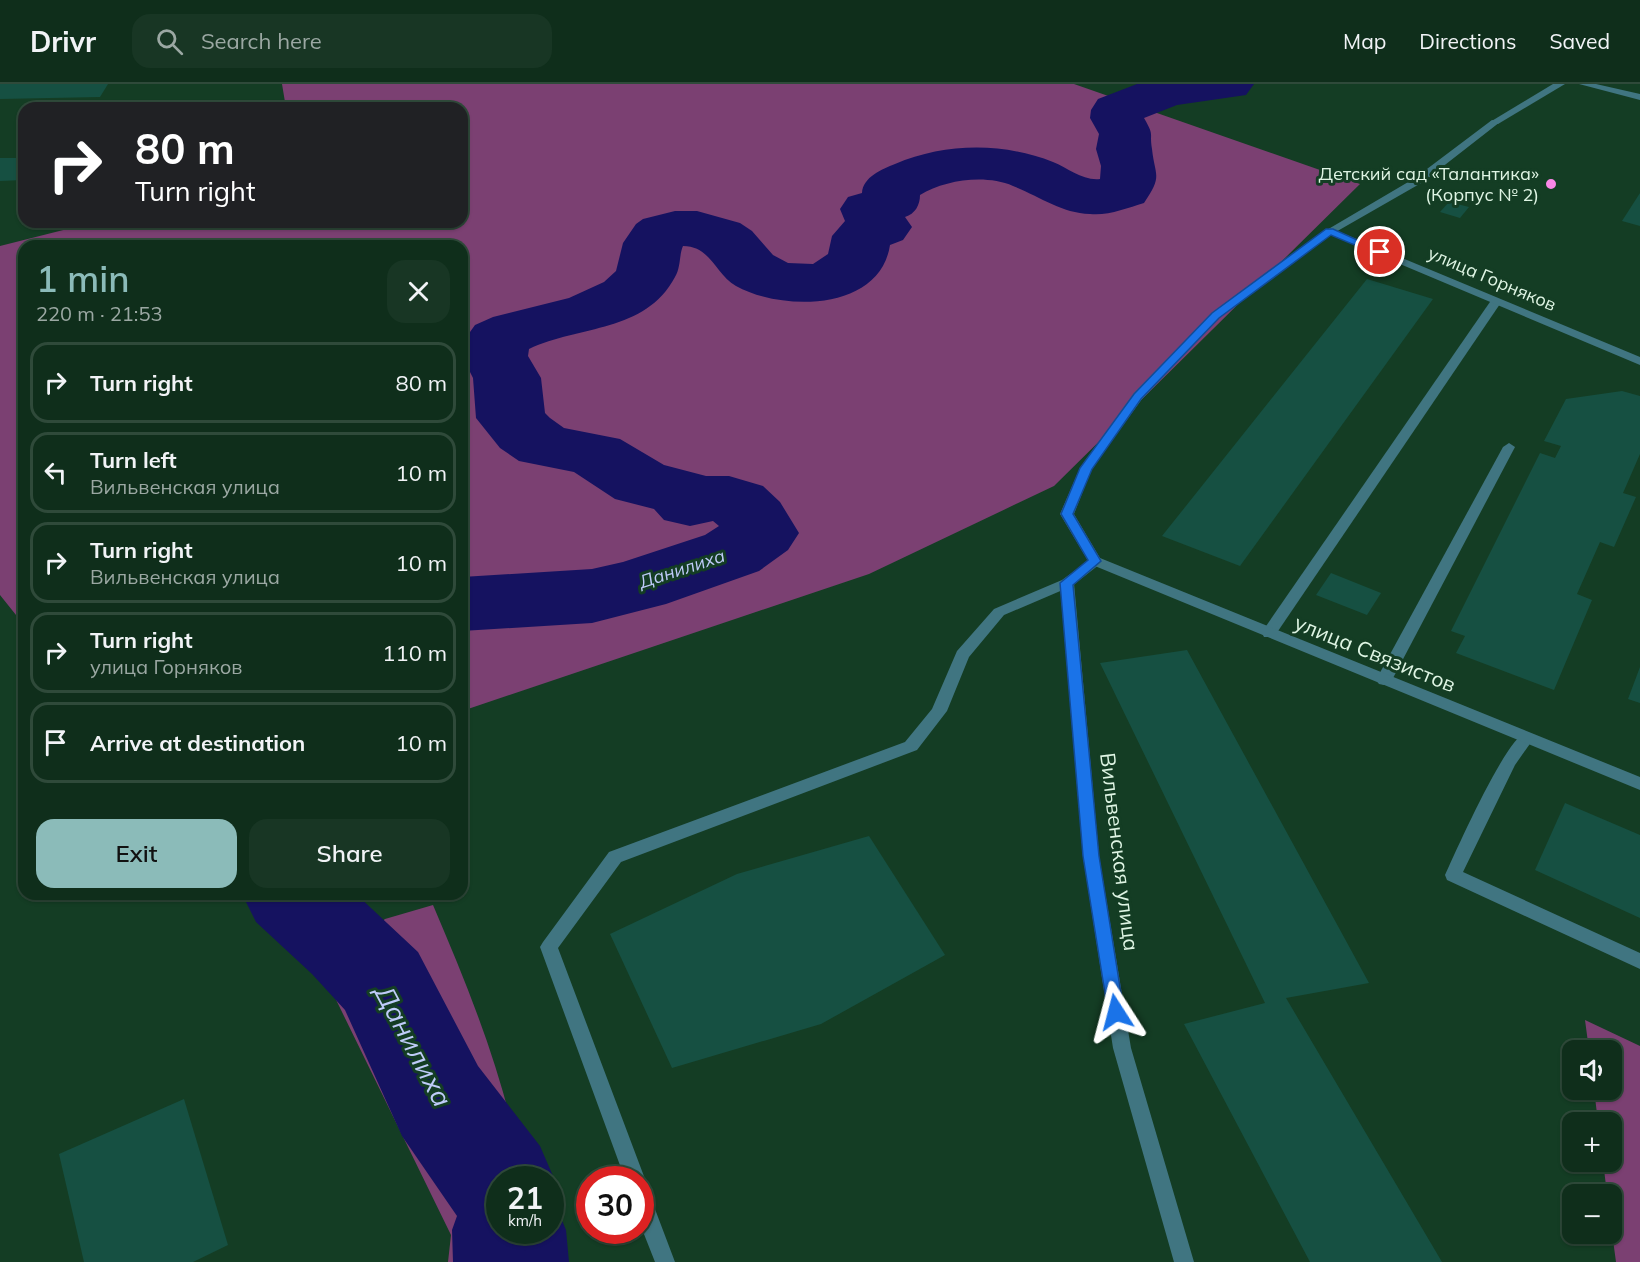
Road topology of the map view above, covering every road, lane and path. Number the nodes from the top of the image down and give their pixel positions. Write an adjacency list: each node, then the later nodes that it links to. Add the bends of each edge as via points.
1 (1560, 84): 4 (street, via 1494,122 1419,180)
2 (1584, 84): 3 (street)
3 (1640, 97)
4 (1330, 231): 5 (street, улица Горняков); 8 (street, via 1216,315 1137,396 1093,459 1067,514)
5 (1496, 301): 6 (street, улица Горняков); 10 (street)
6 (1640, 361)
7 (1509, 447): 11 (street)
8 (1095, 561): 9 (street); 10 (street, улица Связистов)
9 (1067, 583): 15 (street, via 999,612 962,655 939,711 911,746 615,857 549,947); 18 (street, Вильвенская улица, via 1091,856 1120,1037)
10 (1269, 633): 11 (street, улица Связистов)
11 (1384, 680): 12 (street, улица Связистов)
12 (1526, 738): 13 (street, улица Связистов); 14 (street, via 1509,762 1453,875)
13 (1640, 784)
14 (1640, 961)
15 (630, 1166)
16 (654, 1232): 17 (street)
17 (665, 1262)
18 (1184, 1262)

